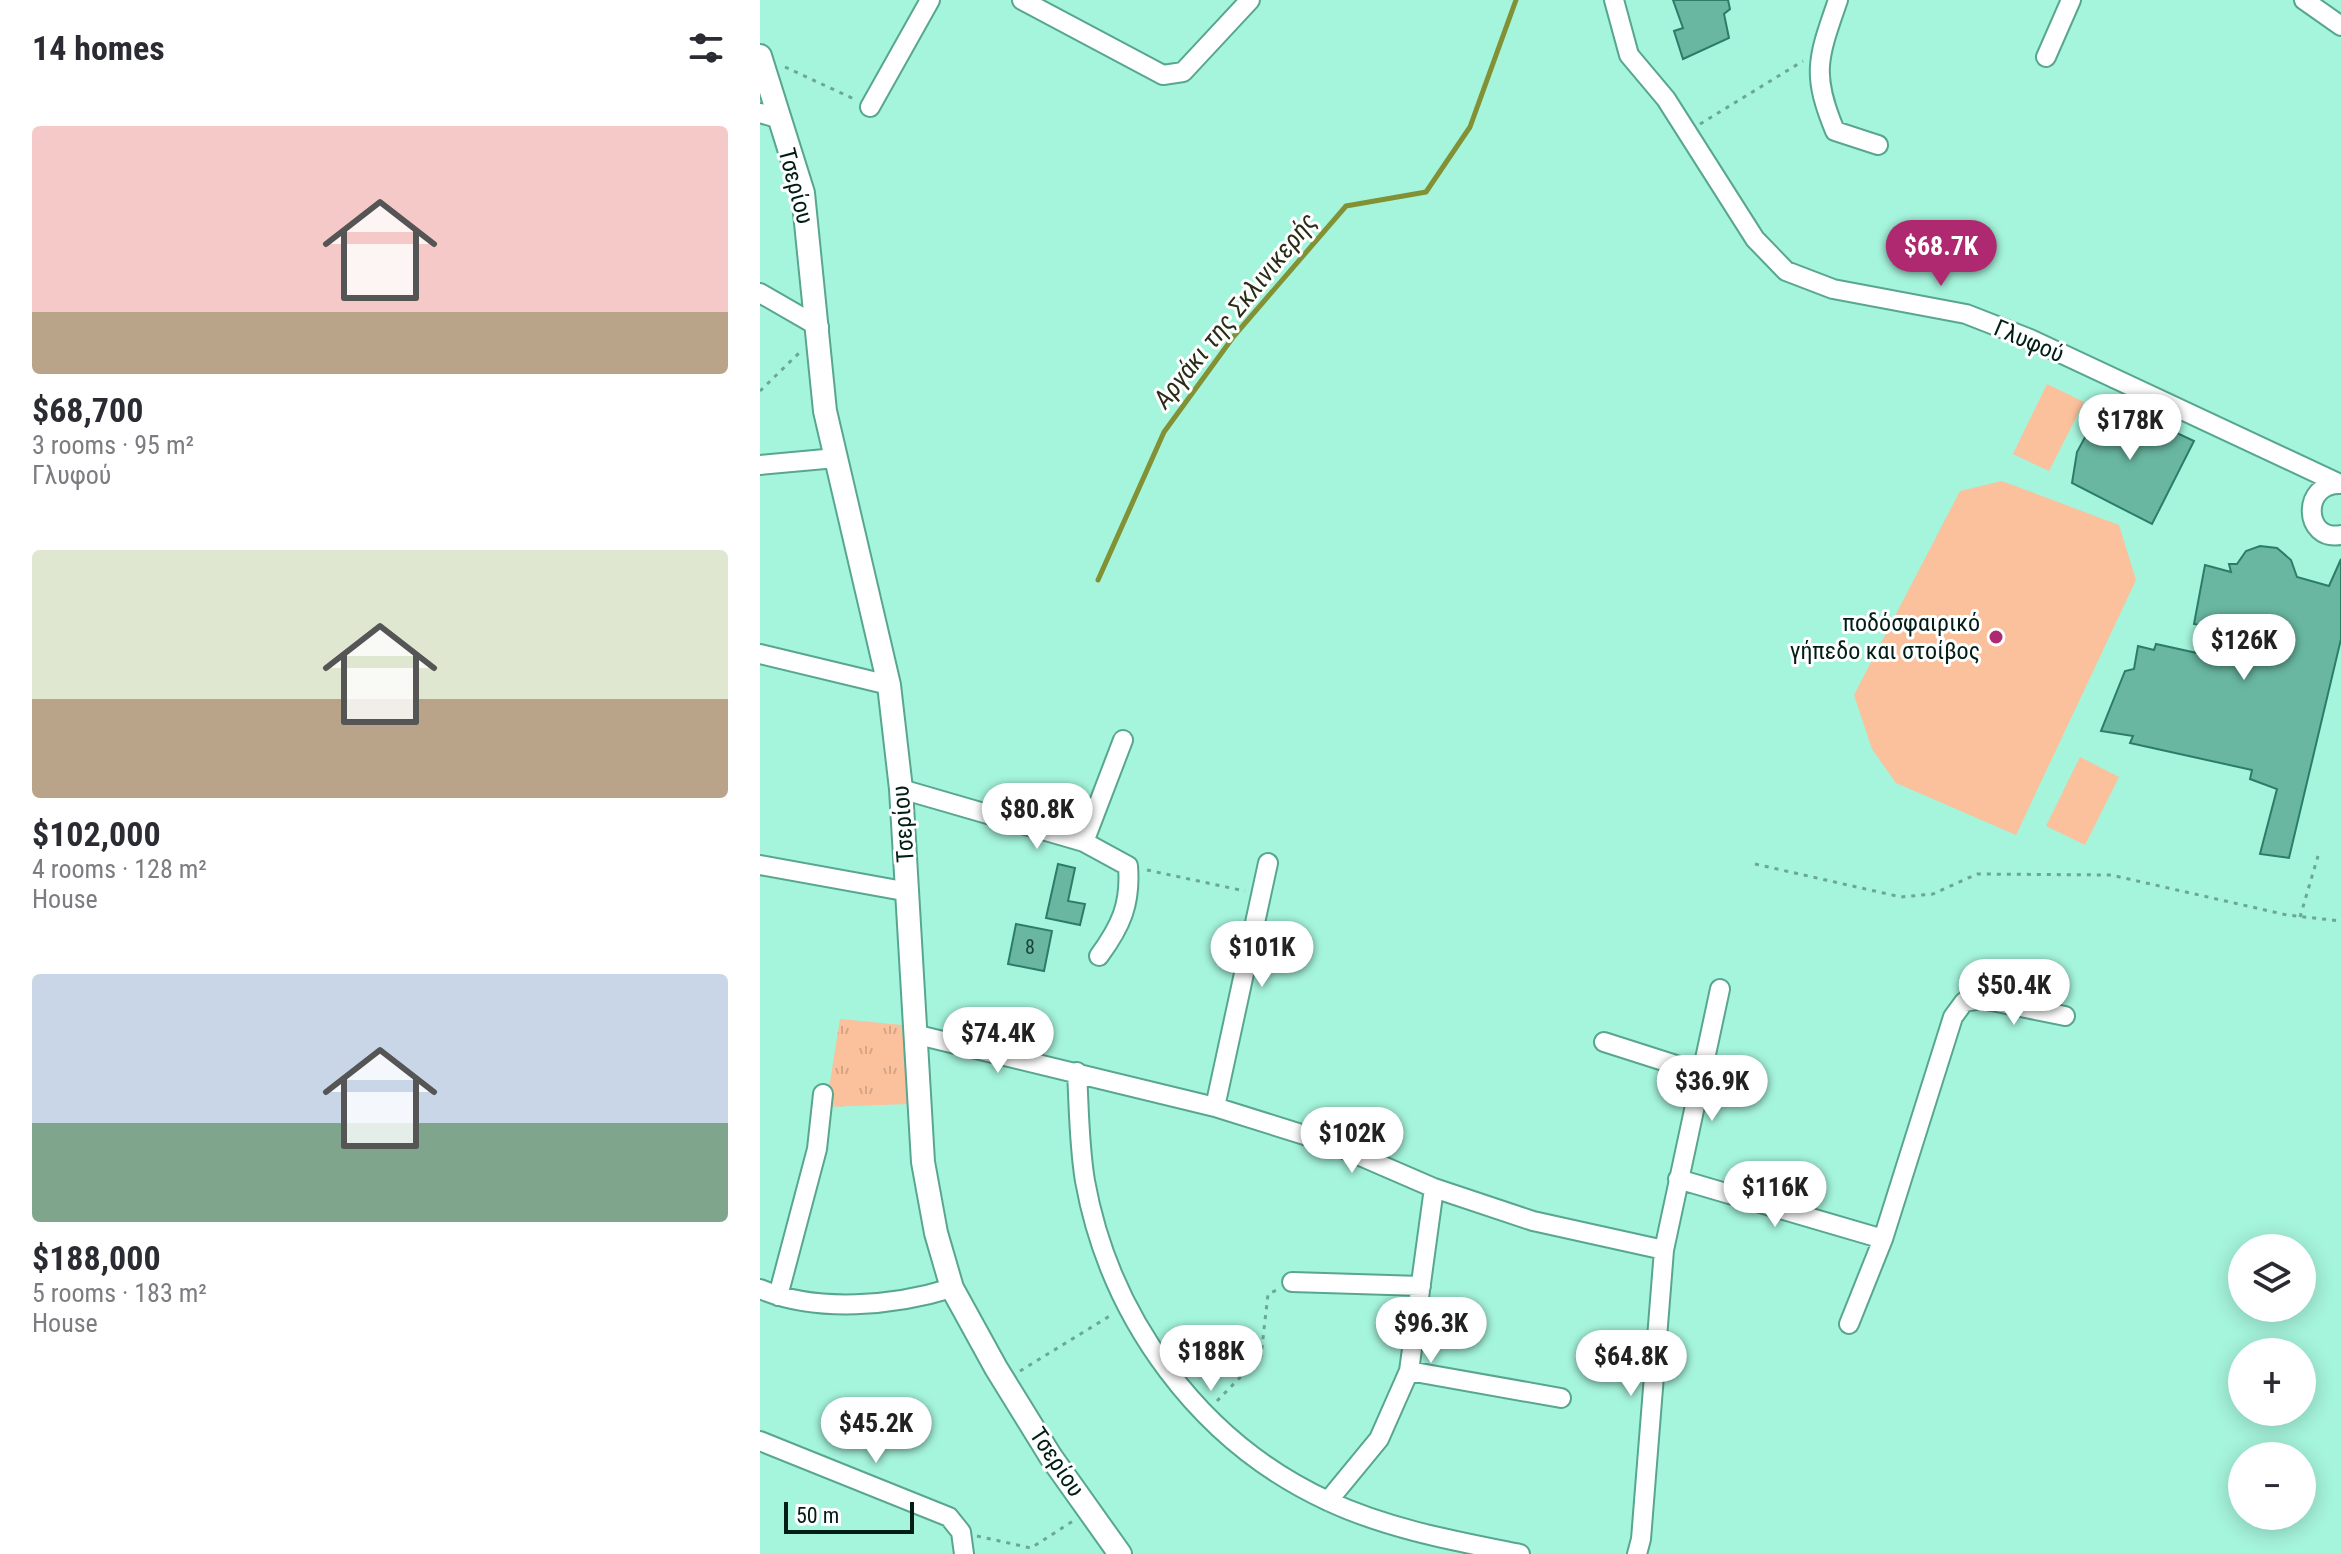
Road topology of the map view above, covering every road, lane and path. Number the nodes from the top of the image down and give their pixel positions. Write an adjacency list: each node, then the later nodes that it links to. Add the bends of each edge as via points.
1 (930, 0): 13 (street)
2 (1022, 0): 8 (street)
3 (1250, 0): 8 (street, via 1174,76 1163,75)
4 (1614, 0): 15 (street, Γλυφού, via 1629,55)
5 (1838, 0): 10 (street)
6 (2071, 0): 11 (street)
7 (2304, 0): 9 (street)
8 (1050, 6)
9 (2341, 26)
10 (1821, 51): 15 (path); 16 (street, via 1820,93 1835,131)
11 (2046, 57)
12 (767, 59): 13 (path); 14 (main road, Τσερίου)
13 (870, 107)
14 (768, 116): 18 (main road, Τσερίου, via 803,193)
15 (1687, 132): 22 (street, Γλυφού, via 1755,239 1786,271 1833,289 1966,314)
16 (1878, 145)
17 (760, 293): 18 (street)
18 (819, 330): 19 (path); 20 (main road, Τσερίου, via 825,411)
19 (760, 391)
20 (836, 458): 21 (street); 25 (main road, Τσερίου)
21 (760, 465)
22 (2339, 484): 23 (street, via 2324,486 2310,508 2322,532)
23 (2341, 535)
24 (760, 654): 25 (street)
25 (889, 685): 27 (main road, Τσερίου)
26 (1123, 740): 28 (street)
27 (901, 789): 28 (street); 34 (main road, Τσερίου)
28 (1084, 842): 33 (street)
29 (2318, 856): 36 (path)
30 (1268, 863): 35 (street)
31 (1755, 864): 36 (path, via 1901,897 1933,894 1977,874 2111,875)
32 (760, 865): 34 (street)
33 (1128, 866): 35 (path); 38 (street, via 1130,892 1124,917)
34 (909, 892): 41 (main road, Τσερίου)
35 (1261, 894): 46 (street)
36 (2300, 917): 37 (path)
37 (2341, 921)
38 (1099, 956)
39 (1720, 989): 44 (street)
40 (2065, 1016): 49 (street, via 1982,999 1964,1002 1953,1017)
41 (914, 1034): 43 (street); 53 (main road, Τσερίου, via 923,1162)
42 (1604, 1042): 44 (street)
43 (1077, 1072): 46 (street); 56 (street, via 1085,1181 1105,1260)
44 (1701, 1073): 47 (street)
45 (823, 1094): 55 (street, via 817,1149)
46 (1215, 1107): 48 (street, via 1330,1143)
47 (1678, 1179): 49 (street); 50 (street)
48 (1434, 1188): 50 (street, via 1533,1221); 52 (street)
49 (1883, 1239): 57 (street)
50 (1664, 1250): 69 (street)
51 (1292, 1282): 52 (street); 61 (path, via 1268,1294 1261,1356)
52 (1421, 1286): 58 (street)
53 (952, 1288): 55 (street, via 915,1300 814,1302); 59 (main road, Τσερίου)
54 (760, 1289): 55 (street)
55 (778, 1296)
56 (1128, 1305): 59 (path); 61 (street)
57 (1849, 1324)
58 (1409, 1371): 60 (street); 63 (street, via 1379,1439)
59 (1004, 1381): 64 (main road, Τσερίου)
60 (1561, 1398)
61 (1203, 1415): 63 (street, via 1279,1474)
62 (760, 1441): 65 (street, via 949,1517)
63 (1328, 1501): 68 (street, via 1428,1534)
64 (1089, 1510): 65 (path, via 1031,1548); 67 (main road, Τσερίου)
65 (961, 1532): 66 (street)
66 (964, 1554)
67 (1120, 1554)
68 (1520, 1554)
69 (1637, 1554)

